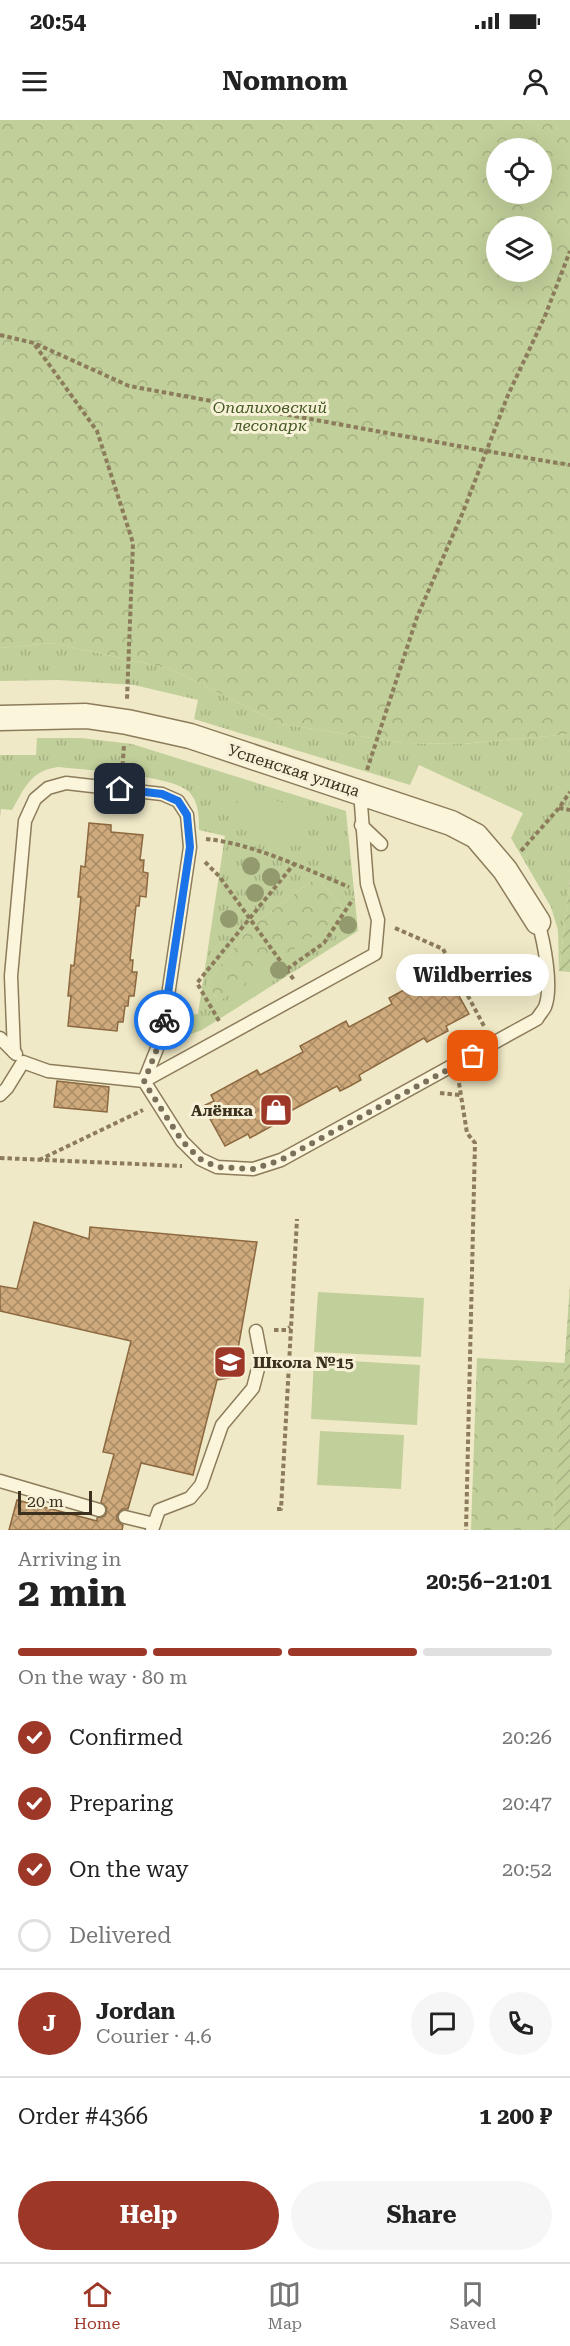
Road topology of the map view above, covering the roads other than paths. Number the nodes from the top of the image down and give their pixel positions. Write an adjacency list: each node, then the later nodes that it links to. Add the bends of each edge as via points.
1 (0, 718): 2 (street, Успенская улица, via 86,716 127,722 190,736)
2 (360, 791): 3 (lane); 5 (street, Успенская улица, via 451,823 476,836 505,870)
3 (361, 825): 4 (lane); 9 (lane, via 367,884 378,920 375,954)
4 (381, 844)
5 (538, 922): 9 (lane, via 545,946 547,989 545,1006 537,1019 281,1160 253,1169 217,1167 200,1159 182,1141)
6 (0, 1038): 7 (lane)
7 (14, 1052): 8 (lane); 9 (lane, via 11,976 25,821 35,799 48,788 66,783 162,794 178,801 187,815 190,842 162,1036)
8 (23, 1062): 9 (lane, via 48,1071); 10 (lane)
9 (144, 1082)
10 (0, 1095)
11 (256, 1331): 15 (lane, via 261,1357 253,1388 222,1425 201,1485 190,1498 159,1510)
12 (0, 1481): 13 (lane)
13 (99, 1510)
14 (125, 1517): 15 (lane)
15 (153, 1527)

